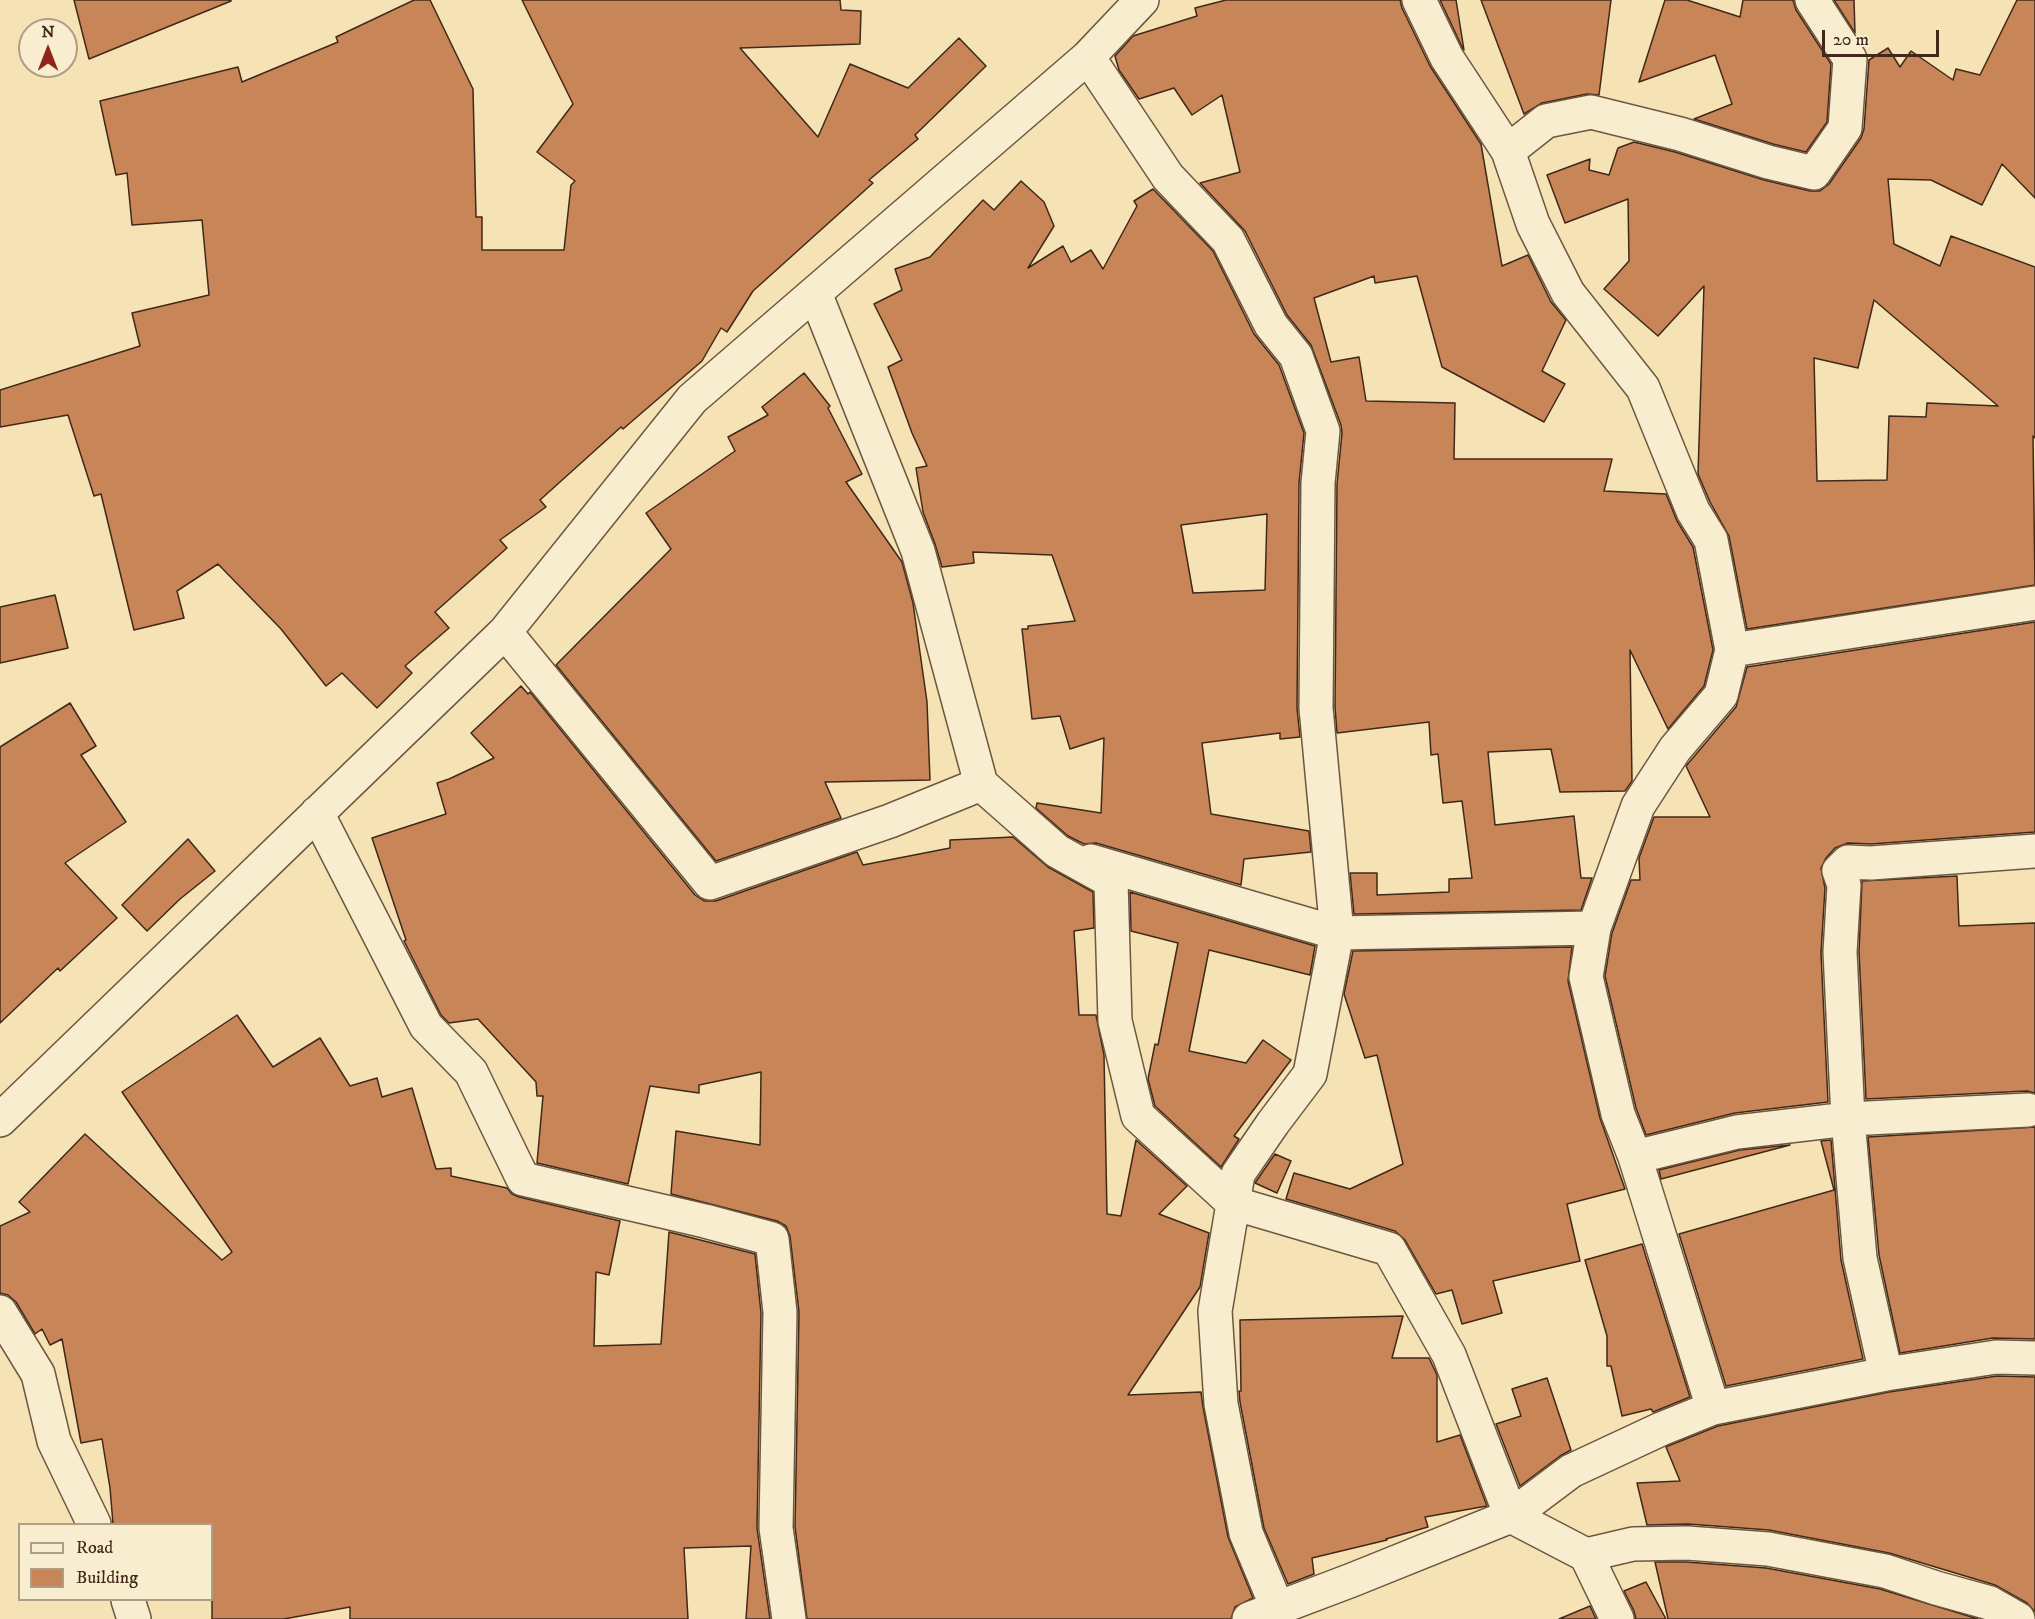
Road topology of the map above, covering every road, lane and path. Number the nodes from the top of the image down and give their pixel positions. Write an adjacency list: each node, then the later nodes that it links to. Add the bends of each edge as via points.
1 (1142, 0): 4 (street)
2 (1419, 0): 5 (street, via 1447,58)
3 (1812, 0): 5 (street, via 1850,60 1845,128 1814,173 1591,112 1546,121)
4 (1088, 57): 6 (street); 15 (street, via 1168,177 1228,240 1272,325 1296,356 1323,432 1318,483 1316,708)
5 (1508, 151): 9 (street, via 1533,224 1563,283 1643,388 1693,511 1711,540)
6 (815, 293): 8 (street, via 692,399); 10 (street, via 918,551)
7 (2035, 603): 9 (street)
8 (505, 632): 10 (street, via 710,883 890,822); 11 (street)
9 (1732, 650): 14 (street, via 1721,695 1675,749 1638,806)
10 (981, 783): 12 (street)
11 (317, 813): 17 (street); 31 (street, via 426,1026 471,1072 523,1179 772,1239 780,1312 776,1527)
12 (1057, 851): 15 (street); 20 (street, via 1111,881 1115,1021 1138,1116)
13 (2035, 851): 18 (street, via 1848,862 1839,871 1844,885 1840,952)
14 (1594, 928): 15 (street); 19 (street, via 1586,977 1618,1114)
15 (1337, 933): 20 (street, via 1310,1074 1238,1174)
16 (2028, 1110): 18 (street)
17 (0, 1119)
18 (1848, 1119): 19 (street, via 1737,1132); 23 (street, via 1860,1258)
19 (1635, 1157): 24 (street)
20 (1233, 1203): 25 (street, via 1389,1250 1449,1355); 29 (street, via 1215,1311 1221,1404)
21 (0, 1312): 26 (street, via 38,1374 54,1441)
22 (2035, 1358): 23 (street, via 1995,1357)
23 (1886, 1374): 24 (street)
24 (1713, 1408): 25 (street, via 1571,1471)
25 (1511, 1516): 27 (street); 29 (street)
26 (94, 1523)
27 (1586, 1555): 32 (street); 33 (street, via 1634,1544 1768,1549 1885,1571 1990,1603)
28 (129, 1601): 30 (street)
29 (1263, 1613)
30 (134, 1619)
31 (789, 1619)
32 (1617, 1619)
33 (2018, 1619)

